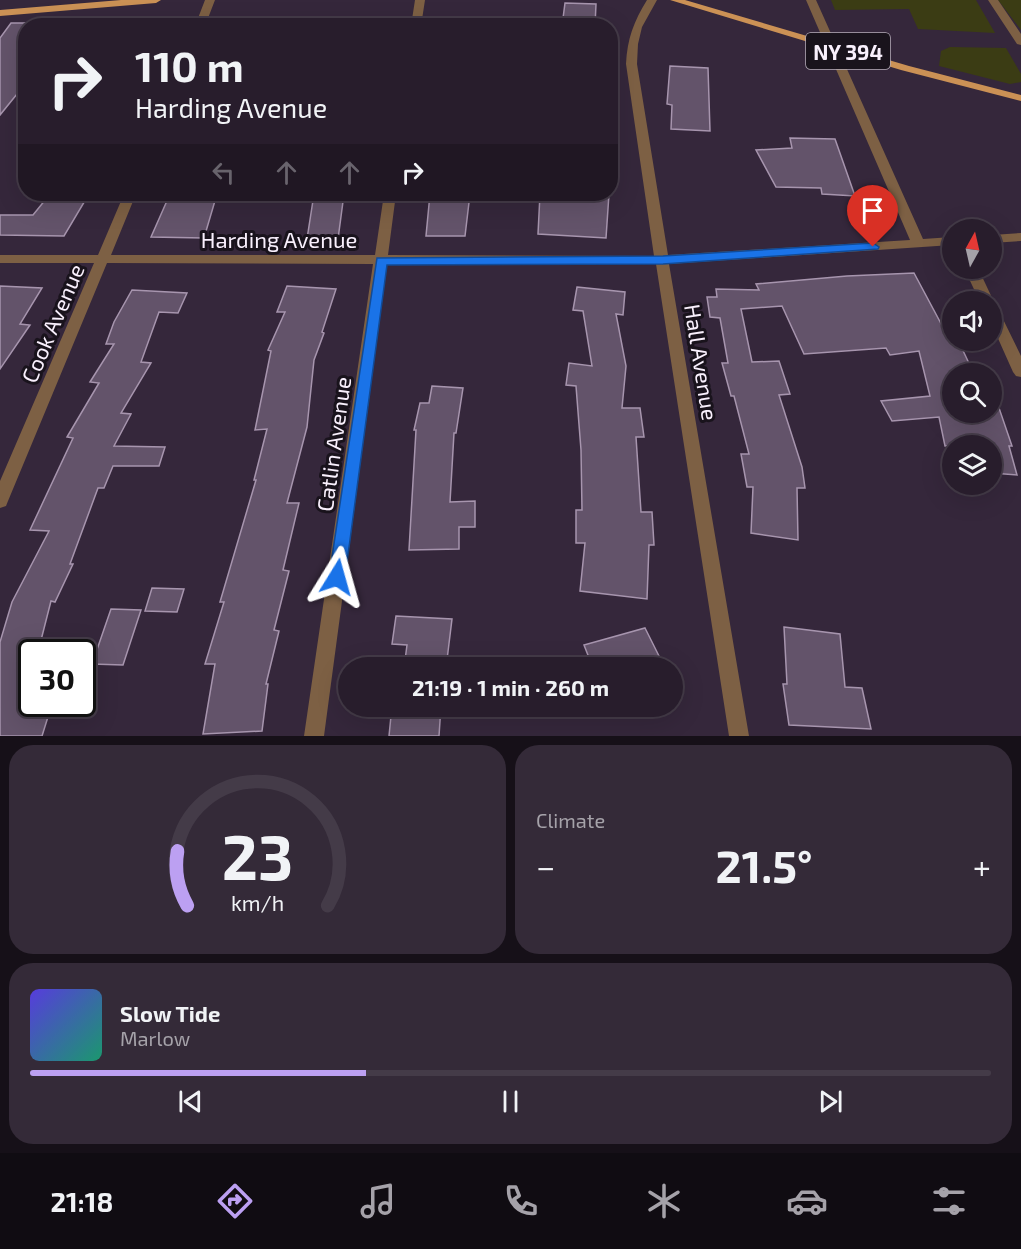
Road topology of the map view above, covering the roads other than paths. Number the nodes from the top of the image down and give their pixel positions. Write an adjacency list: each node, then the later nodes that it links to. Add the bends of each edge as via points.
1 (156, 0): 8 (main road)
2 (210, 0): 10 (street)
3 (420, 0): 11 (street)
4 (652, 0): 23 (street, Hall Avenue, via 635,29 630,50)
5 (675, 0): 13 (main road, NY 394)
6 (811, 0): 13 (street)
7 (993, 0): 12 (street)
8 (120, 2): 9 (main road)
9 (0, 14)
10 (203, 18)
11 (417, 18)
12 (1021, 42)
13 (831, 45): 14 (main road, NY 394); 20 (street)
14 (1021, 98)
15 (127, 201): 22 (street, Cook Avenue)
16 (389, 201): 24 (street, Catlin Avenue)
17 (1021, 237): 18 (street)
18 (1002, 238)
19 (942, 243): 20 (street, Harding Avenue)
20 (919, 244): 23 (street, Harding Avenue)
21 (0, 259): 22 (street, Harding Avenue)
22 (101, 260): 24 (street, Harding Avenue); 27 (street, Cook Avenue)
23 (663, 260): 24 (street, Harding Avenue); 29 (street, Hall Avenue)
24 (381, 261): 28 (street, Catlin Avenue)
25 (1002, 332): 26 (street)
26 (1021, 372)
27 (0, 501)
28 (314, 736)
29 (740, 736)

